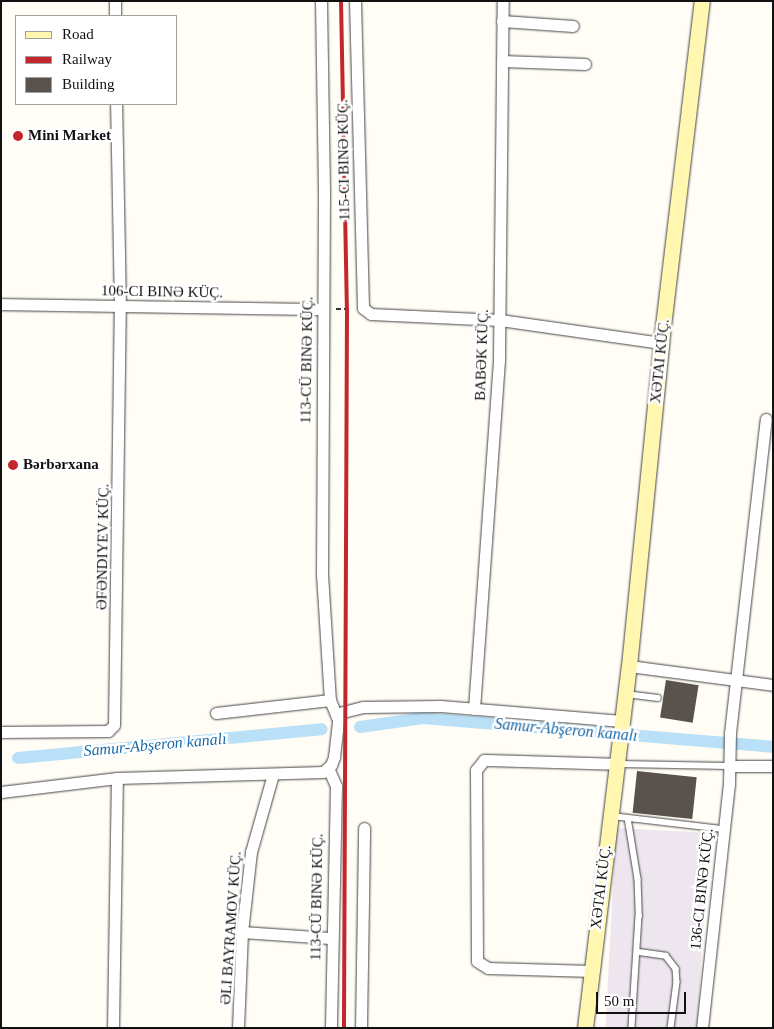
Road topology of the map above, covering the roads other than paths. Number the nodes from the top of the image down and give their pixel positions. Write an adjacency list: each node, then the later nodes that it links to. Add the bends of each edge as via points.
1 (115, 1): 6 (street)
2 (321, 1): 14 (street, 113-CÜ BINƏ KÜÇ.)
3 (355, 1): 15 (street, 115-CI BINƏ KÜÇ., via 367,311)
4 (503, 1): 7 (street, BABƏK KÜÇ.)
5 (702, 1): 16 (street, XƏTAI KÜÇ.)
6 (115, 15)
7 (502, 22): 8 (street); 9 (street, BABƏK KÜÇ.)
8 (573, 26)
9 (502, 61): 10 (street); 15 (street, BABƏK KÜÇ.)
10 (585, 64)
11 (116, 105): 13 (street, ƏFƏNDIYEV KÜÇ.)
12 (1, 304): 13 (street)
13 (120, 307): 14 (street); 28 (street, ƏFƏNDIYEV KÜÇ., via 114,726 108,731)
14 (323, 309): 23 (street, 113-CÜ BINƏ KÜÇ., via 322,554)
15 (500, 320): 16 (street); 24 (street, BABƏK KÜÇ.)
16 (661, 343): 18 (street, XƏTAI KÜÇ.)
17 (766, 419): 19 (street)
18 (630, 666): 19 (street); 21 (street, XƏTAI KÜÇ.)
19 (735, 681): 20 (street); 30 (street)
20 (773, 685)
21 (626, 694): 22 (lane); 27 (street, XƏTAI KÜÇ.)
22 (658, 698)
23 (330, 700): 25 (street); 26 (street, 113-CÜ BINƏ KÜÇ.)
24 (474, 708): 26 (street, via 376,706 346,709); 27 (street)
25 (216, 713)
26 (337, 717): 32 (street, via 334,757)
27 (622, 721): 29 (street, XƏTAI KÜÇ.)
28 (1, 732)
29 (617, 764): 30 (lane); 36 (street, XƏTAI KÜÇ.); 43 (street, via 484,760 476,770 477,961 488,968)
30 (729, 766): 31 (street); 39 (street)
31 (773, 766)
32 (328, 768): 33 (street, via 315,773); 41 (street, 113-CÜ BINƏ KÜÇ., via 336,786)
33 (273, 774): 34 (street); 40 (street, ƏLI BAYRAMOV KÜÇ., via 253,836)
34 (117, 778): 35 (street); 44 (street)
35 (1, 792)
36 (610, 816): 37 (lane); 43 (street, XƏTAI KÜÇ.)
37 (628, 818): 39 (lane); 42 (lane, via 638,880)
38 (364, 828): 47 (street)
39 (724, 829): 51 (street)
40 (242, 932): 41 (street); 45 (street, ƏLI BAYRAMOV KÜÇ.)
41 (330, 938): 46 (street, 113-CÜ BINƏ KÜÇ.)
42 (639, 952): 49 (lane); 50 (lane, via 666,956 676,969)
43 (592, 971): 48 (street, XƏTAI KÜÇ.)
44 (113, 1028)
45 (238, 1028)
46 (331, 1028)
47 (361, 1028)
48 (585, 1028)
49 (632, 1028)
50 (671, 1028)
51 (702, 1028)

